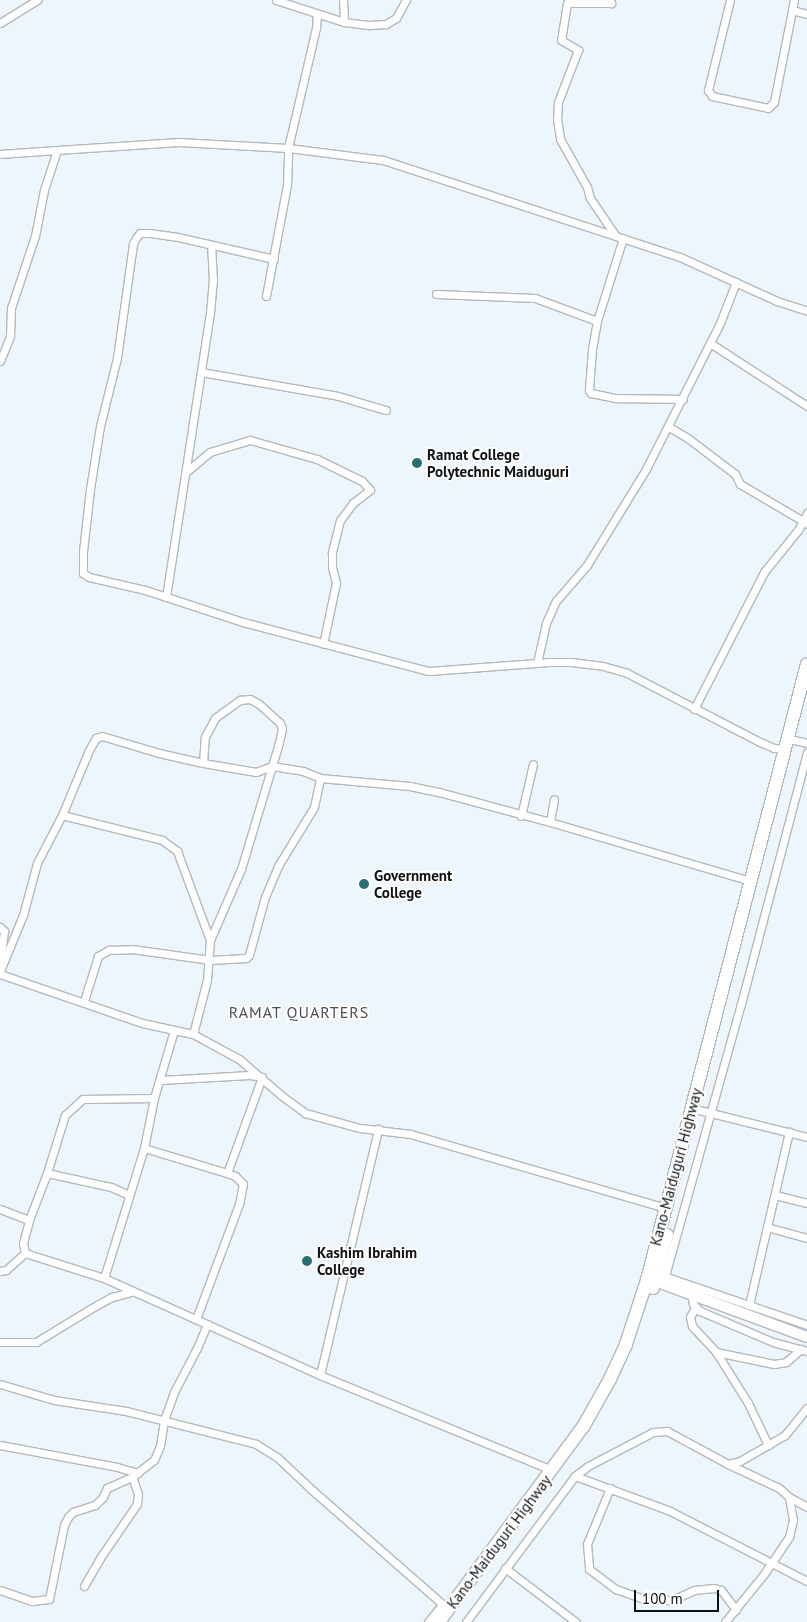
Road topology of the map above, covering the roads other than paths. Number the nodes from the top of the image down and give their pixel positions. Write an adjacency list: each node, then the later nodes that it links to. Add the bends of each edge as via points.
1 (36, 0): 12 (street)
2 (276, 0): 9 (street)
3 (343, 0): 11 (street)
4 (406, 0): 11 (street, via 396,18 386,24)
5 (609, 0): 16 (street, via 611,3 566,3 561,40 578,50 558,102 557,119 560,139 590,198)
6 (730, 0): 8 (street, via 708,90 712,96 759,107 768,108 774,102)
7 (794, 0): 8 (street)
8 (792, 10): 10 (street)
9 (317, 14): 11 (street); 13 (street)
10 (807, 14)
11 (344, 22)
12 (0, 23)
13 (288, 148): 14 (street, via 179,142); 16 (street, via 384,160); 19 (street, via 287,185)
14 (57, 150): 15 (street); 26 (street, via 44,190 35,236 11,308 10,336)
15 (0, 154)
16 (615, 235): 17 (street)
17 (623, 238): 20 (street, via 680,257); 24 (street)
18 (211, 246): 19 (street); 27 (street, via 213,281); 35 (street, via 150,233 140,234 132,244 124,317 100,426 89,498 83,573)
19 (274, 259): 22 (street)
20 (736, 282): 23 (street); 25 (street)
21 (436, 294): 24 (street, via 535,298)
22 (266, 296)
23 (807, 311)
24 (597, 321): 28 (street, via 588,382 591,393 615,398)
25 (710, 343): 28 (street); 29 (street)
26 (0, 361)
27 (201, 372): 30 (street, via 338,396); 32 (street)
28 (683, 399): 31 (street)
29 (807, 406)
30 (386, 410)
31 (668, 427): 34 (street, via 735,474 740,484); 37 (street, via 605,537 556,602 546,623)
32 (186, 472): 35 (street); 36 (street, via 210,452 250,440 317,459 362,481 370,490 353,503 340,520 332,553 336,583)
33 (807, 514): 34 (street)
34 (805, 522): 40 (street, via 764,572)
35 (166, 597): 36 (street)
36 (323, 644): 37 (street, via 429,671)
37 (537, 663): 40 (street, via 571,662 603,666 627,673)
38 (807, 664): 41 (highway, Kano-Maiduguri Highway)
39 (807, 691): 41 (highway, Kano-Maiduguri Highway)
40 (694, 708): 41 (street, via 774,748)
41 (796, 744): 51 (highway, Kano-Maiduguri Highway); 63 (highway, Kano-Maiduguri Highway)
42 (807, 753): 63 (street, via 743,995)
43 (203, 763): 45 (street, via 256,772); 45 (street, via 205,737 215,718 240,700 250,699 274,715 282,730); 48 (street, via 102,736 96,738)
44 (533, 764): 49 (street)
45 (272, 766): 46 (street, via 303,771); 53 (street, via 241,869)
46 (320, 778): 49 (street, via 410,786); 54 (street, via 314,807 278,866 265,897 249,955 246,958)
47 (554, 798): 50 (street)
48 (62, 815): 53 (street, via 167,842 177,851); 56 (street, via 37,863 23,915)
49 (521, 816): 50 (street)
50 (550, 822): 51 (street)
51 (751, 881): 73 (highway, Kano-Maiduguri Highway)
52 (0, 927): 55 (street, via 4,931)
53 (210, 940): 54 (street)
54 (210, 960): 57 (street, via 132,949 110,950 98,956); 59 (street)
55 (0, 965)
56 (0, 973): 57 (street)
57 (84, 1001): 58 (street, via 142,1023)
58 (174, 1030): 59 (street); 61 (street)
59 (193, 1034): 60 (street, via 239,1058)
60 (262, 1077): 61 (street); 64 (street, via 306,1113 360,1128); 69 (street)
61 (160, 1080): 62 (street)
62 (154, 1098): 67 (street); 68 (street, via 83,1099 64,1115)
63 (704, 1111): 65 (street); 81 (highway, Kano-Maiduguri Highway)
64 (378, 1129): 73 (street, via 411,1134); 93 (street)
65 (789, 1132): 66 (street); 71 (street)
66 (807, 1137)
67 (144, 1148): 69 (street); 70 (street)
68 (47, 1173): 70 (street, via 111,1186); 75 (street)
69 (227, 1173): 86 (street, via 242,1184 239,1204)
70 (129, 1194): 80 (street)
71 (775, 1195): 72 (street); 76 (street)
72 (807, 1203)
73 (665, 1208): 100 (highway, Kano-Maiduguri Highway, via 645,1287 618,1362 583,1427)
74 (0, 1209): 75 (street)
75 (29, 1220): 78 (street, via 23,1243)
76 (767, 1227): 77 (street); 84 (street)
77 (807, 1238)
78 (25, 1253): 79 (street, via 6,1270); 80 (street)
79 (0, 1271)
80 (104, 1278): 82 (street)
81 (661, 1280): 83 (street); 84 (street); 115 (highway, Kano-Maiduguri Highway, via 599,1415 554,1481)
82 (131, 1292): 86 (street); 90 (street, via 105,1301 36,1342)
83 (691, 1293): 85 (street); 89 (street)
84 (749, 1305): 88 (street)
85 (695, 1308): 91 (street, via 773,1342); 92 (street, via 690,1317 692,1326)
86 (196, 1319): 87 (street)
87 (207, 1324): 93 (street); 96 (street)
88 (807, 1325)
89 (807, 1337)
90 (0, 1342)
91 (804, 1350): 92 (street, via 786,1362 774,1364)
92 (716, 1352): 98 (street, via 748,1403)
93 (320, 1375): 100 (street)
94 (0, 1384): 96 (street, via 54,1400)
95 (807, 1408): 98 (street, via 785,1434)
96 (164, 1420): 101 (street, via 154,1460); 111 (street, via 244,1440 277,1457)
97 (0, 1445): 101 (street, via 117,1467)
98 (768, 1446): 99 (street)
99 (728, 1464): 102 (street, via 667,1431 658,1431 588,1466); 104 (street, via 779,1488)
100 (552, 1470): 111 (highway, Kano-Maiduguri Highway)
101 (135, 1475): 109 (street, via 137,1504); 110 (street, via 107,1488 95,1505 73,1512 68,1518 49,1599 32,1600)
102 (575, 1476): 103 (street); 107 (street)
103 (610, 1488): 106 (street, via 670,1511); 112 (street, via 587,1544 589,1569 616,1589 641,1598 672,1600 694,1590 714,1588 721,1590)
104 (789, 1497): 105 (street); 106 (street, via 793,1520 789,1537)
105 (807, 1507)
106 (772, 1562): 108 (street); 112 (street)
107 (505, 1568): 116 (street); 117 (street)
108 (807, 1582)
109 (84, 1586)
110 (0, 1590)
111 (445, 1607): 113 (street); 114 (highway, Kano-Maiduguri Highway)
112 (736, 1610): 118 (street)
113 (428, 1622)
114 (439, 1622)
115 (448, 1622)
116 (466, 1622)
117 (576, 1622)
118 (724, 1622)

